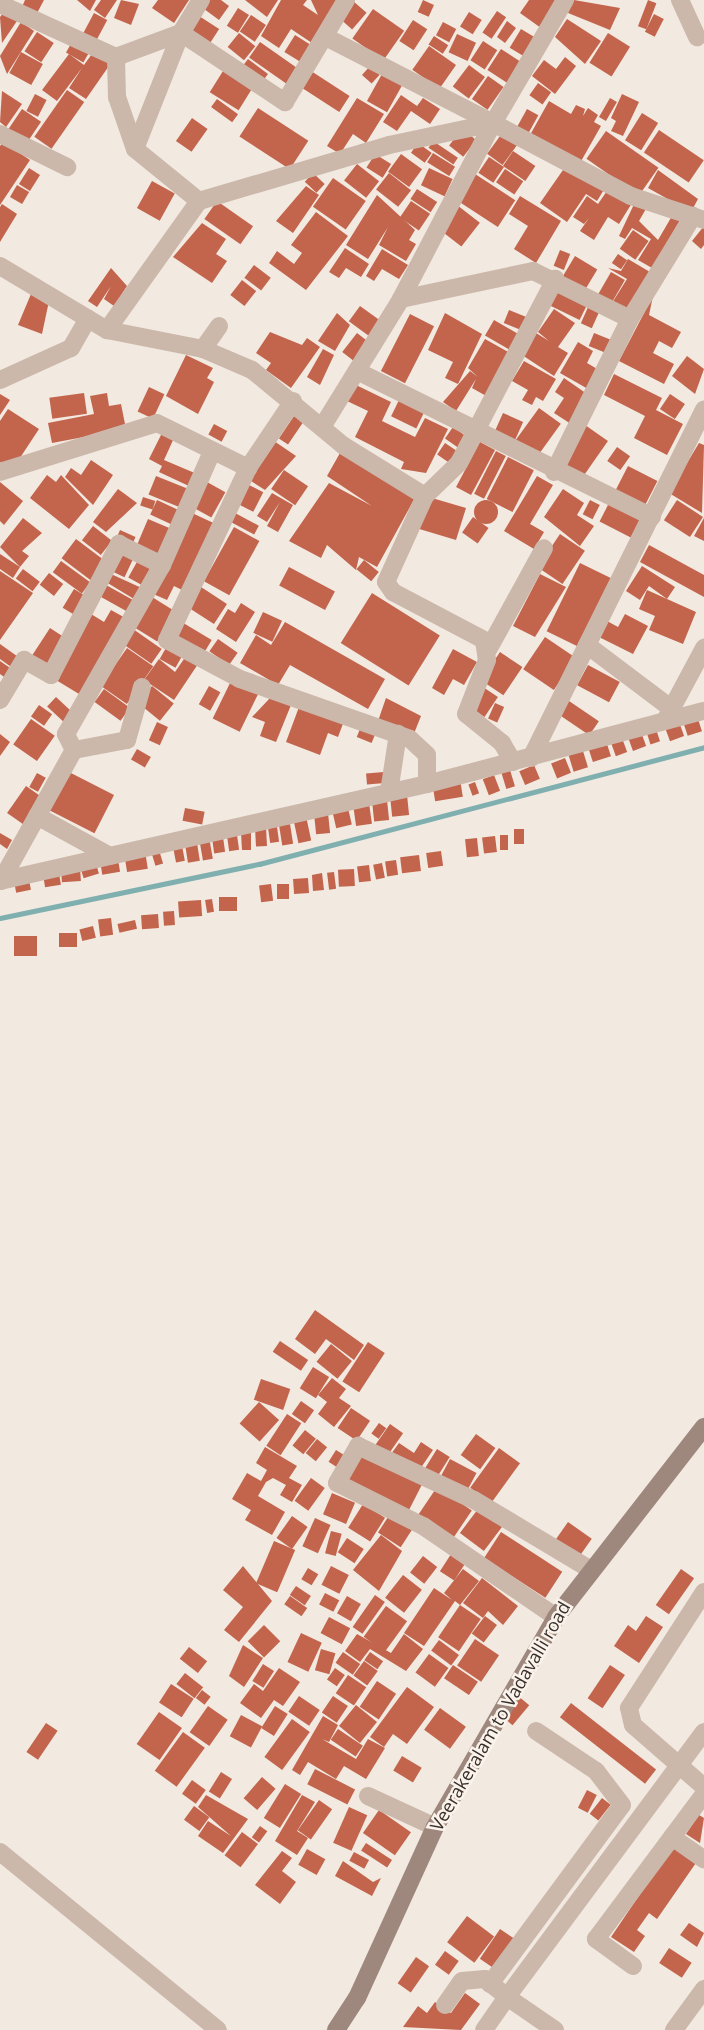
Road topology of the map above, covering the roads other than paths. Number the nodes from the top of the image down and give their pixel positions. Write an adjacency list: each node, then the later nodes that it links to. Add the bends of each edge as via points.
1 (201, 0): 6 (street)
2 (346, 0): 7 (street)
3 (565, 0): 10 (street)
4 (680, 0): 8 (street)
5 (0, 4): 9 (street)
6 (181, 33): 7 (street, via 285,102); 9 (street); 12 (street)
7 (326, 37): 10 (street)
8 (697, 37)
9 (116, 57): 12 (street, via 117,96)
10 (493, 123): 14 (street, via 389,145); 15 (street, via 631,196); 18 (street)
11 (0, 134): 13 (street)
12 (135, 149): 14 (street)
13 (67, 167)
14 (199, 201): 22 (street)
15 (698, 218): 20 (street)
16 (0, 266): 19 (street)
17 (555, 279): 18 (street, via 533,271); 20 (street); 29 (street)
18 (401, 299): 24 (street)
19 (88, 319): 22 (street); 25 (street, via 71,348)
20 (629, 319): 33 (street)
21 (219, 326): 23 (street)
22 (107, 330): 23 (street)
23 (203, 349): 26 (street, via 252,370)
24 (357, 371): 28 (street); 29 (street)
25 (0, 380)
26 (293, 401): 28 (street); 31 (street)
27 (704, 410): 35 (street)
28 (322, 427): 34 (street)
29 (476, 434): 33 (street); 34 (street, via 459,463)
30 (211, 454): 31 (street); 32 (street, via 169,424 157,423); 37 (street)
31 (248, 468): 46 (street, via 167,640 240,679)
32 (0, 472)
33 (554, 472): 35 (street)
34 (425, 496): 40 (street, via 386,582 393,592 478,636)
35 (652, 517): 38 (street)
36 (544, 548): 40 (street)
37 (162, 565): 42 (street, via 119,544 51,675 24,660); 47 (street, via 66,734)
38 (587, 645): 43 (street); 48 (street)
39 (704, 648): 43 (street)
40 (488, 650): 49 (street, via 466,714 502,743)
41 (142, 687): 47 (street, via 127,740)
42 (0, 700)
43 (672, 709): 45 (street)
44 (704, 711): 45 (street)
45 (663, 726): 48 (street)
46 (398, 734): 50 (street, via 427,755); 51 (street)
47 (74, 750): 52 (street)
48 (531, 758): 49 (street)
49 (513, 762): 50 (street)
50 (427, 784): 51 (street)
51 (389, 792): 53 (street)
52 (37, 816): 53 (street); 54 (street)
53 (110, 856): 54 (street)
54 (0, 881)
55 (704, 1427): 56 (street, Veerakeralam to Vadavalli road)
56 (591, 1570): 58 (street, Veerakeralam to Vadavalli road); 58 (street, via 474,1500 358,1446 337,1483 423,1526)
57 (704, 1592): 61 (street, via 629,1708 633,1726)
58 (555, 1617): 65 (street, Veerakeralam to Vadavalli road)
59 (536, 1731): 70 (street, via 597,1772 622,1805)
60 (704, 1732): 61 (street)
61 (677, 1768): 62 (street); 72 (street)
62 (704, 1787)
63 (704, 1794): 66 (street)
64 (368, 1796): 65 (street)
65 (435, 1827): 75 (street, Veerakeralam to Vadavalli road, via 357,1998)
66 (672, 1837): 68 (street); 69 (street, via 596,1939)
67 (0, 1852): 74 (street)
68 (704, 1859)
69 (633, 1966)
70 (490, 1984): 72 (street); 73 (street, via 462,1981)
71 (704, 1989): 78 (street)
72 (507, 1997): 76 (street); 77 (street)
73 (445, 2005)
74 (218, 2030)
75 (336, 2030)
76 (484, 2030)
77 (555, 2030)
78 (674, 2030)

